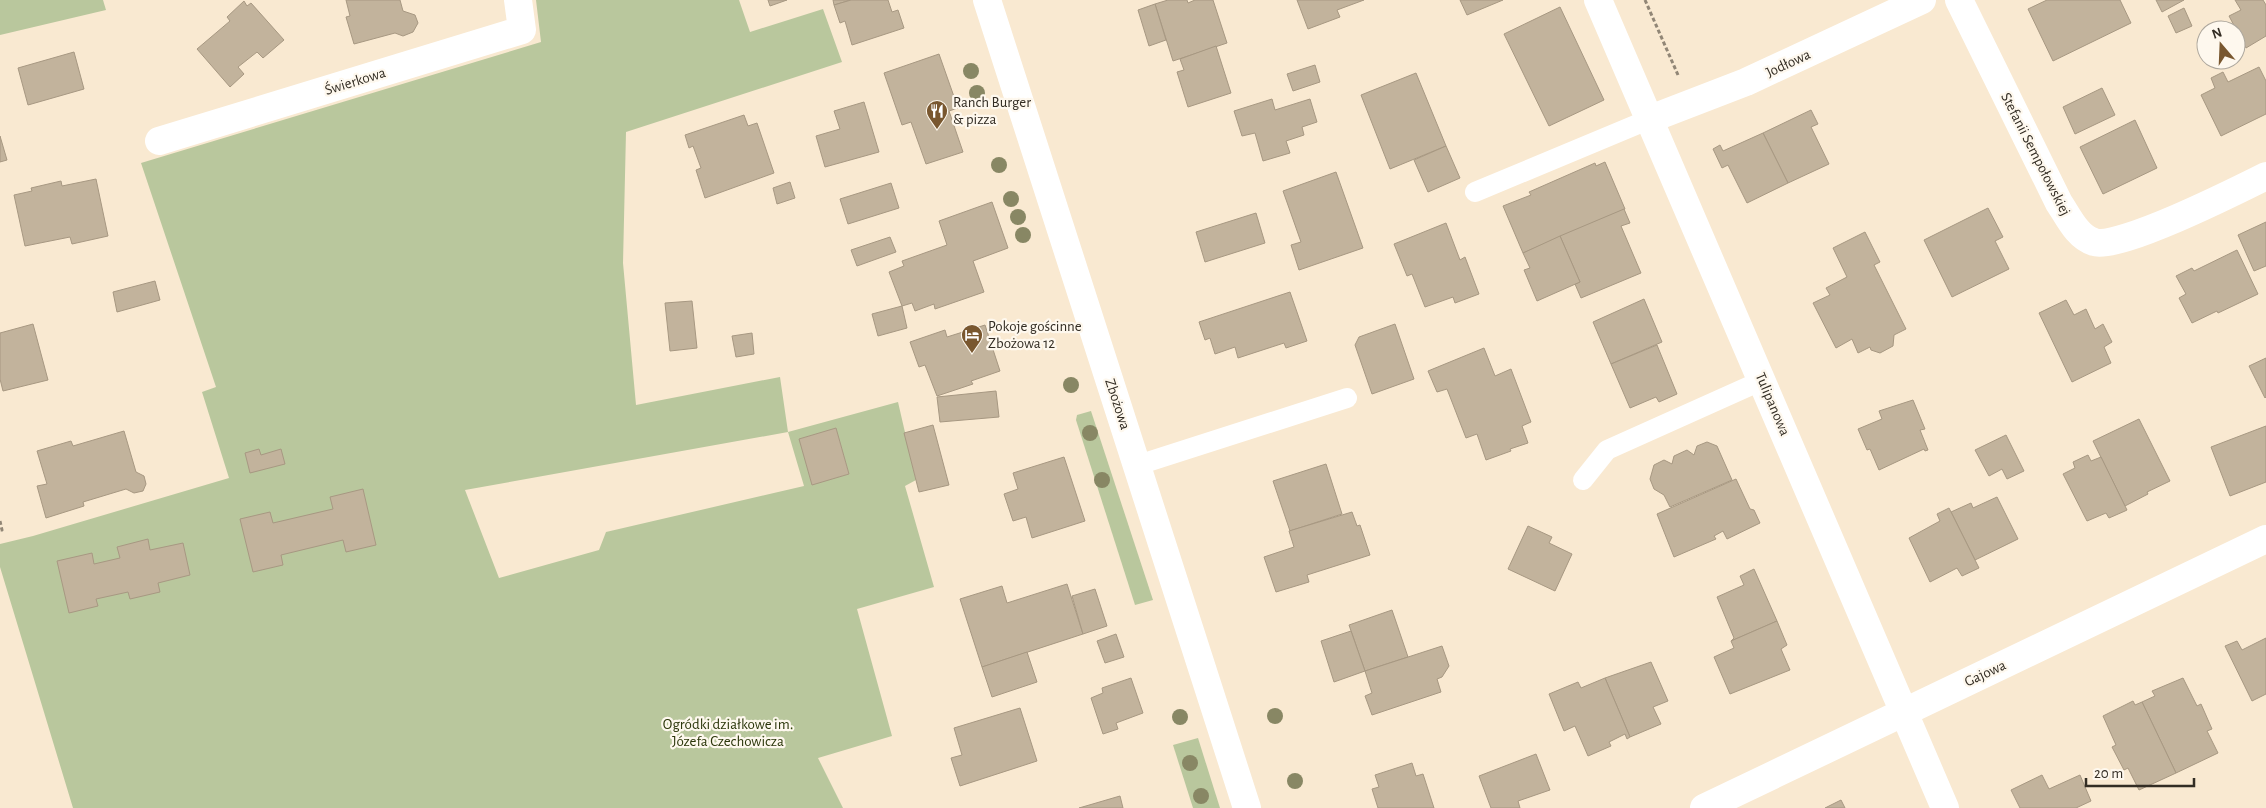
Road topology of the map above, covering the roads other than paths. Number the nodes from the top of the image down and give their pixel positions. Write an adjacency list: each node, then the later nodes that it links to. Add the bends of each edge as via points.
1 (518, 0): 7 (street, Świerkowa, via 522,30)
2 (987, 0): 12 (street, Zbożowa)
3 (1598, 0): 6 (street, Tulipanowa)
4 (1922, 0): 6 (street, Jodłowa, via 1746,82)
5 (1958, 0): 8 (street, Stefanii Sempołowskiej, via 2059,203 2078,231 2095,242 2123,240)
6 (1650, 119): 9 (lane); 10 (street, Tulipanowa)
7 (159, 141)
8 (2266, 176)
9 (1475, 192)
10 (1763, 380): 13 (lane, via 1607,450); 15 (street, Tulipanowa)
11 (1347, 398): 12 (lane)
12 (1138, 466): 16 (street, Zbożowa)
13 (1583, 480)
14 (2266, 539): 15 (street, Gajowa)
15 (1904, 711): 17 (street, Gajowa); 18 (street, Tulipanowa)
16 (1247, 808)
17 (1704, 808)
18 (1945, 808)

